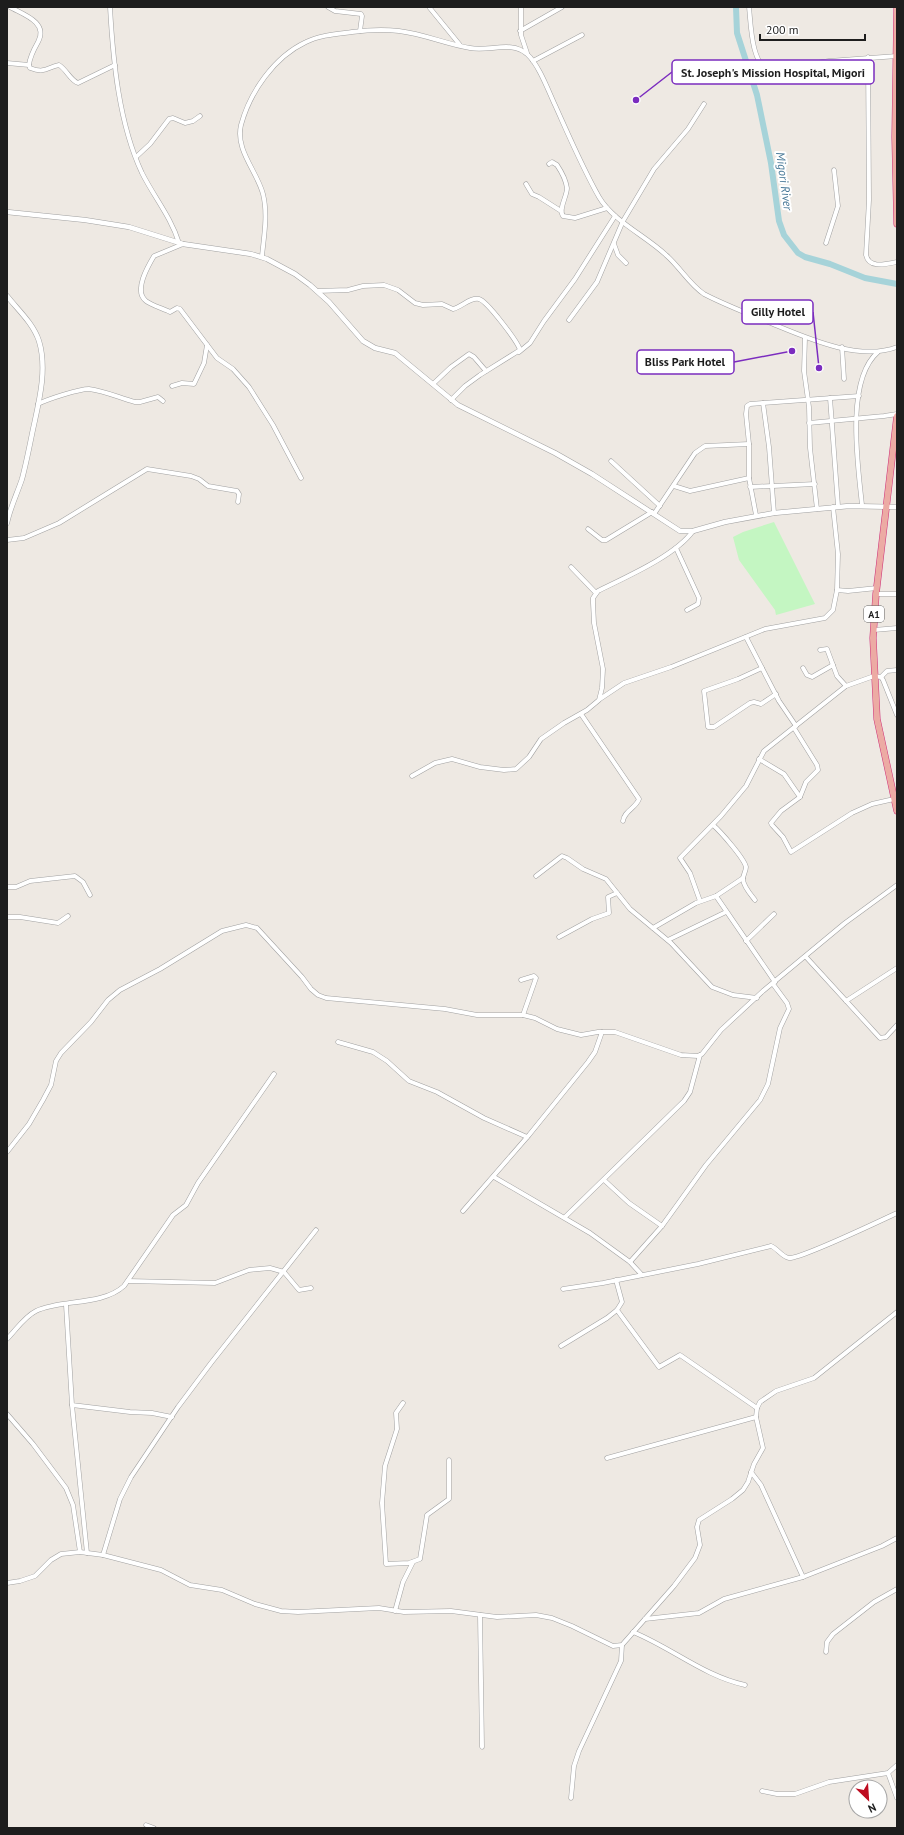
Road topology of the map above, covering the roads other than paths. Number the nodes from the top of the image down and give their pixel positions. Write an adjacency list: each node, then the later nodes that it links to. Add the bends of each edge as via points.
1 (10, 7): 18 (street, via 40,27 40,36)
2 (110, 7): 19 (street)
3 (329, 7): 9 (street, via 334,11 361,14)
4 (429, 7): 12 (street)
5 (521, 7): 10 (street)
6 (562, 7): 10 (street)
7 (749, 7): 15 (street, via 756,56 768,71)
8 (897, 7): 14 (highway)
9 (360, 31): 12 (street, via 398,30); 39 (street, via 313,39 294,49 262,80 244,117 240,141 264,197)
10 (520, 31): 13 (street)
11 (582, 35): 16 (street)
12 (460, 45): 13 (street, via 474,49 508,47)
13 (527, 54): 16 (street)
14 (897, 56): 15 (street); 22 (highway)
15 (868, 57): 40 (street, via 866,255 868,261 873,264)
16 (533, 61): 28 (street, via 581,163)
17 (7, 63): 18 (street)
18 (29, 65): 19 (street, via 32,69 39,70 59,65 78,83)
19 (115, 65): 24 (street, via 120,100)
20 (704, 104): 32 (street, via 688,129 659,162)
21 (200, 116): 24 (street, via 185,123 170,118 150,144)
22 (897, 117): 23 (highway)
23 (896, 137): 33 (highway)
24 (136, 157): 35 (street, via 142,173 172,223)
25 (549, 164): 29 (street, via 552,162 557,165 567,187)
26 (834, 170): 34 (street, via 838,206)
27 (526, 184): 29 (street, via 532,194)
28 (607, 208): 29 (street, via 575,218 566,217); 31 (street)
29 (561, 211)
30 (7, 212): 35 (street, via 129,227)
31 (615, 216): 32 (street); 49 (street, via 530,343)
32 (623, 221): 36 (street); 45 (street, via 664,253 704,294)
33 (897, 224)
34 (826, 243)
35 (181, 244): 39 (street); 46 (street, via 154,256 144,274 142,295 147,302 170,312 180,309)
36 (614, 244): 37 (street); 38 (street)
37 (609, 255): 38 (street); 44 (street, via 597,282)
38 (618, 255): 41 (street)
39 (262, 256): 42 (street, via 295,274)
40 (897, 262)
41 (626, 263)
42 (317, 291): 49 (street, via 384,285 398,290 415,302 424,305 442,304 450,309 479,299 499,318 519,348); 53 (street, via 363,341 375,348 395,353)
43 (7, 296): 61 (street, via 29,322 39,341 42,366)
44 (569, 320)
45 (805, 338): 48 (street); 57 (street, via 803,358)
46 (207, 345): 54 (street, via 204,363 194,384 179,383); 69 (street, via 250,389 273,425)
47 (897, 346): 50 (street)
48 (842, 347): 50 (street); 52 (street)
49 (519, 352): 51 (street)
50 (878, 352): 55 (street, via 867,365)
51 (486, 371): 53 (street, via 477,359 469,354); 58 (street)
52 (844, 379)
53 (433, 384): 58 (street)
54 (172, 386)
55 (858, 396): 56 (street); 63 (street)
56 (830, 398): 57 (street); 64 (street)
57 (808, 399): 60 (street); 65 (street)
58 (451, 400): 82 (street, via 466,410 555,452)
59 (163, 401): 61 (street, via 158,397 135,402 90,389 51,398)
60 (764, 403): 66 (street, via 750,404 746,408); 73 (street)
61 (38, 404): 85 (street, via 24,469)
62 (897, 415): 63 (street); 67 (highway, A1)
63 (855, 418): 64 (street); 76 (street)
64 (832, 421): 65 (street); 79 (street)
65 (810, 423): 71 (street)
66 (749, 444): 70 (street); 72 (street, via 702,447 694,453)
67 (895, 449): 78 (highway, A1)
68 (611, 461): 77 (street)
69 (301, 478)
70 (749, 478): 72 (street, via 690,492); 74 (street)
71 (815, 484): 73 (street); 81 (street)
72 (674, 486): 77 (street)
73 (773, 486): 74 (street); 83 (street)
74 (750, 487): 84 (street)
75 (238, 502): 88 (street, via 237,491 208,486 191,476 148,469 59,523 24,538)
76 (862, 505): 78 (street); 79 (street)
77 (660, 506): 82 (street)
78 (886, 506): 80 (street); 92 (highway, A1)
79 (836, 507): 81 (street); 91 (street)
80 (897, 507)
81 (816, 509): 83 (street)
82 (653, 513): 86 (street, via 606,540 602,540); 87 (street, via 676,530)
83 (774, 513): 84 (street)
84 (756, 515): 87 (street)
85 (7, 522)
86 (588, 529)
87 (693, 531): 89 (street)
88 (7, 540)
89 (676, 548): 93 (street); 95 (street, via 699,598 698,604)
90 (571, 566): 93 (street)
91 (837, 590): 92 (street); 98 (street, via 833,610 825,618 771,627)
92 (876, 591): 94 (street); 97 (highway, A1)
93 (596, 593): 108 (street, via 593,598 593,610 603,670 602,693)
94 (897, 594)
95 (687, 610)
96 (897, 628): 97 (street)
97 (874, 630): 104 (highway, A1)
98 (746, 637): 101 (street); 108 (street, via 624,683)
99 (820, 650): 100 (street, via 827,649)
100 (833, 665): 102 (street, via 812,676 807,675); 106 (street, via 840,681)
101 (762, 668): 107 (street); 107 (street, via 704,691 708,728 714,727 750,703 761,704)
102 (803, 668)
103 (897, 670): 105 (street, via 887,671)
104 (874, 676): 105 (street); 106 (street); 115 (highway, A1, via 880,736)
105 (881, 677): 110 (street)
106 (846, 686): 111 (street)
107 (776, 694): 111 (street)
108 (599, 700): 109 (street)
109 (581, 714): 113 (street, via 541,739 529,757 516,769 480,767 452,759 435,763); 117 (street, via 638,797 639,801 624,816)
110 (897, 715)
111 (795, 727): 112 (street, via 764,750); 114 (street, via 818,768 805,784)
112 (759, 759): 114 (street, via 784,774); 118 (street, via 746,786)
113 (412, 776)
114 (800, 797): 115 (street, via 781,811 771,823 792,852 852,813 872,804)
115 (894, 799): 116 (highway, A1)
116 (897, 811)
117 (623, 821)
118 (713, 825): 120 (street, via 743,860 746,867); 127 (street, via 680,859 688,871)
119 (536, 876): 123 (street, via 564,856 583,869 603,877)
120 (743, 878): 125 (street); 126 (street)
121 (897, 886): 136 (street, via 845,923)
122 (7, 887): 124 (street, via 75,876 83,882)
123 (617, 894): 132 (street, via 634,913); 133 (street, via 608,897 609,913 586,921)
124 (90, 895)
125 (716, 896): 127 (street); 128 (street)
126 (756, 900)
127 (700, 901): 132 (street)
128 (726, 912): 134 (street); 135 (street)
129 (774, 914): 135 (street)
130 (68, 916): 131 (street, via 59,923)
131 (7, 917)
132 (653, 928): 134 (street)
133 (559, 937)
134 (668, 940): 140 (street, via 715,989 733,995)
135 (746, 941): 139 (street)
136 (806, 957): 139 (street); 141 (street)
137 (897, 968): 141 (street)
138 (521, 980): 142 (street, via 536,978)
139 (774, 983): 140 (street); 155 (street, via 789,1009 780,1028 767,1088 757,1105 706,1165)
140 (757, 998): 146 (street, via 721,1030)
141 (846, 1001): 143 (street, via 880,1038 885,1038)
142 (523, 1015): 144 (street, via 557,1029 581,1035); 149 (street, via 467,1014 452,1010 323,997 311,989 260,931 249,925 229,929 120,990 108,1000 61,1053 56,1061 51,1085 43,1100)
143 (897, 1025)
144 (602, 1032): 146 (street, via 619,1033 681,1055); 148 (street, via 593,1056)
145 (338, 1042): 148 (street, via 373,1052 387,1061 409,1082 437,1092 484,1118)
146 (700, 1055): 151 (street, via 687,1097)
147 (274, 1074): 161 (street, via 198,1183 186,1205 173,1214)
148 (527, 1137): 150 (street)
149 (7, 1152)
150 (494, 1177): 152 (street); 154 (street)
151 (604, 1180): 154 (street); 155 (street, via 629,1203)
152 (463, 1211)
153 (897, 1213): 159 (street, via 796,1256 786,1257 771,1246)
154 (564, 1217): 157 (street)
155 (662, 1226): 157 (street)
156 (316, 1230): 158 (street)
157 (630, 1262): 159 (street)
158 (284, 1272): 161 (street, via 270,1268 254,1269 215,1283); 162 (street, via 299,1290); 173 (street, via 211,1362)
159 (642, 1275): 160 (street)
160 (616, 1280): 163 (street); 165 (street, via 622,1302)
161 (128, 1281): 164 (street, via 122,1289 113,1293)
162 (311, 1288)
163 (563, 1289)
164 (66, 1305): 167 (street, via 45,1308 33,1313); 170 (street)
165 (617, 1310): 168 (street); 171 (street, via 659,1367 680,1355)
166 (897, 1312): 171 (street, via 814,1378 776,1391 764,1399)
167 (7, 1339)
168 (561, 1346)
169 (403, 1403): 182 (street, via 396,1413 397,1429 385,1466 382,1503 384,1556 387,1564)
170 (72, 1405): 173 (street); 180 (street)
171 (757, 1408): 174 (street)
172 (7, 1414): 179 (street, via 66,1488 73,1505)
173 (172, 1417): 181 (street, via 122,1492)
174 (756, 1417): 175 (street); 177 (street, via 763,1448)
175 (607, 1458)
176 (449, 1460): 182 (street, via 449,1499 428,1514 420,1559)
177 (751, 1472): 183 (street, via 761,1485); 188 (street, via 748,1482 737,1494 699,1520 697,1527 700,1545 697,1553 682,1576)
178 (897, 1538): 183 (street)
179 (80, 1552): 180 (street); 184 (street, via 61,1554 35,1576)
180 (87, 1553): 181 (street)
181 (102, 1555): 186 (street, via 161,1570 190,1585 222,1590 255,1604 281,1611 379,1608)
182 (413, 1562): 186 (street, via 403,1582)
183 (803, 1576): 188 (street, via 732,1596 698,1613)
184 (7, 1583)
185 (897, 1589): 191 (street, via 874,1602 833,1634 827,1642)
186 (395, 1611): 187 (street, via 451,1611)
187 (480, 1615): 190 (street, via 547,1617 608,1644); 193 (street)
188 (645, 1619): 189 (street)
189 (633, 1632): 190 (street); 192 (street, via 706,1672)
190 (622, 1645): 197 (street, via 621,1661 576,1758)
191 (826, 1652)
192 (745, 1685)
193 (482, 1747)
194 (897, 1765): 195 (street)
195 (888, 1773): 196 (street, via 829,1782 789,1794); 198 (street)
196 (762, 1791)
197 (571, 1798)
198 (897, 1798)
199 (146, 1825): 200 (street)
200 (154, 1828)

